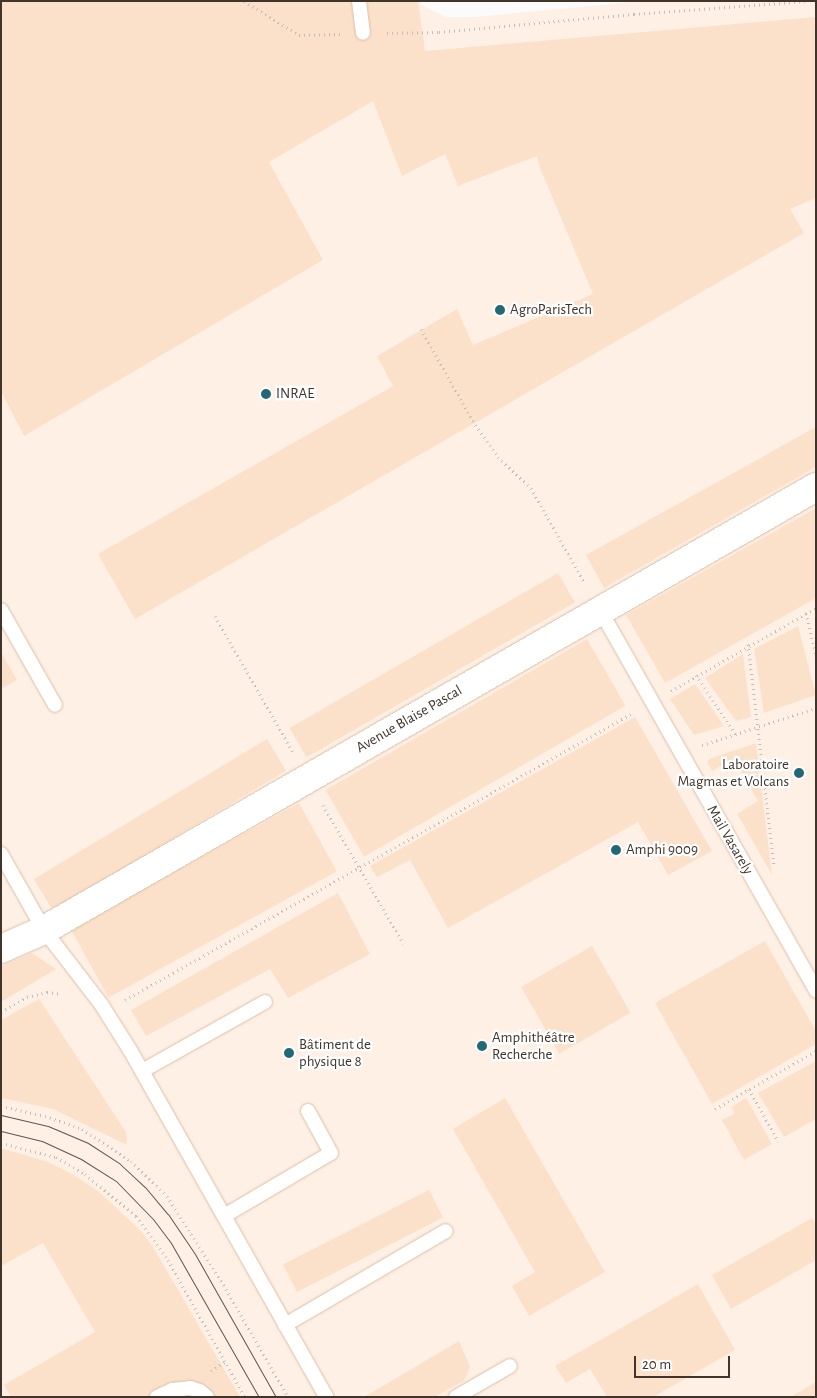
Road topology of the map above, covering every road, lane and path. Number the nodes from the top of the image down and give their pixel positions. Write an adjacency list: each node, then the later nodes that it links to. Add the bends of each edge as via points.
1 (244, 1): 4 (path, via 299,35)
2 (359, 1): 4 (lane)
3 (807, 1): 4 (path, via 439,32)
4 (363, 33)
5 (421, 329): 9 (path, via 475,425 498,457 532,488)
6 (816, 487): 9 (street, Avenue Blaise Pascal)
7 (816, 608): 10 (path)
8 (1, 610): 15 (lane)
9 (600, 610): 14 (lane, Mail Vasarely); 22 (street, Avenue Blaise Pascal)
10 (806, 613): 11 (path); 12 (path)
11 (748, 644): 13 (path); 17 (path)
12 (816, 655)
13 (696, 675): 14 (path); 18 (path)
14 (652, 702): 19 (lane, Mail Vasarely); 26 (path, via 113,1006)
15 (55, 705)
16 (816, 708): 17 (path)
17 (760, 728): 18 (path); 21 (path)
18 (736, 735): 19 (path)
19 (680, 751): 24 (lane, Mail Vasarely)
20 (1, 854): 22 (lane)
21 (774, 871)
22 (44, 930): 23 (street, Avenue Blaise Pascal); 26 (lane)
23 (1, 949)
24 (816, 991)
25 (265, 1002): 29 (lane)
26 (101, 1004): 27 (path, via 47,992 27,997); 29 (lane)
27 (1, 1012)
28 (816, 1051): 30 (path)
29 (142, 1071): 36 (lane)
30 (749, 1090): 32 (path); 34 (path)
31 (1, 1106): 43 (path, via 82,1129 131,1161 167,1196)
32 (715, 1109)
33 (308, 1111): 36 (lane, via 331,1153)
34 (778, 1141)
35 (1, 1143): 42 (path, via 56,1157 85,1174 136,1216 168,1260)
36 (224, 1216): 38 (lane)
37 (446, 1231): 38 (lane)
38 (285, 1325): 44 (lane)
39 (510, 1366): 45 (lane)
40 (157, 1397): 41 (lane, via 172,1390 190,1388)
41 (207, 1397)
42 (245, 1397)
43 (288, 1397)
44 (326, 1397)
45 (456, 1397)

